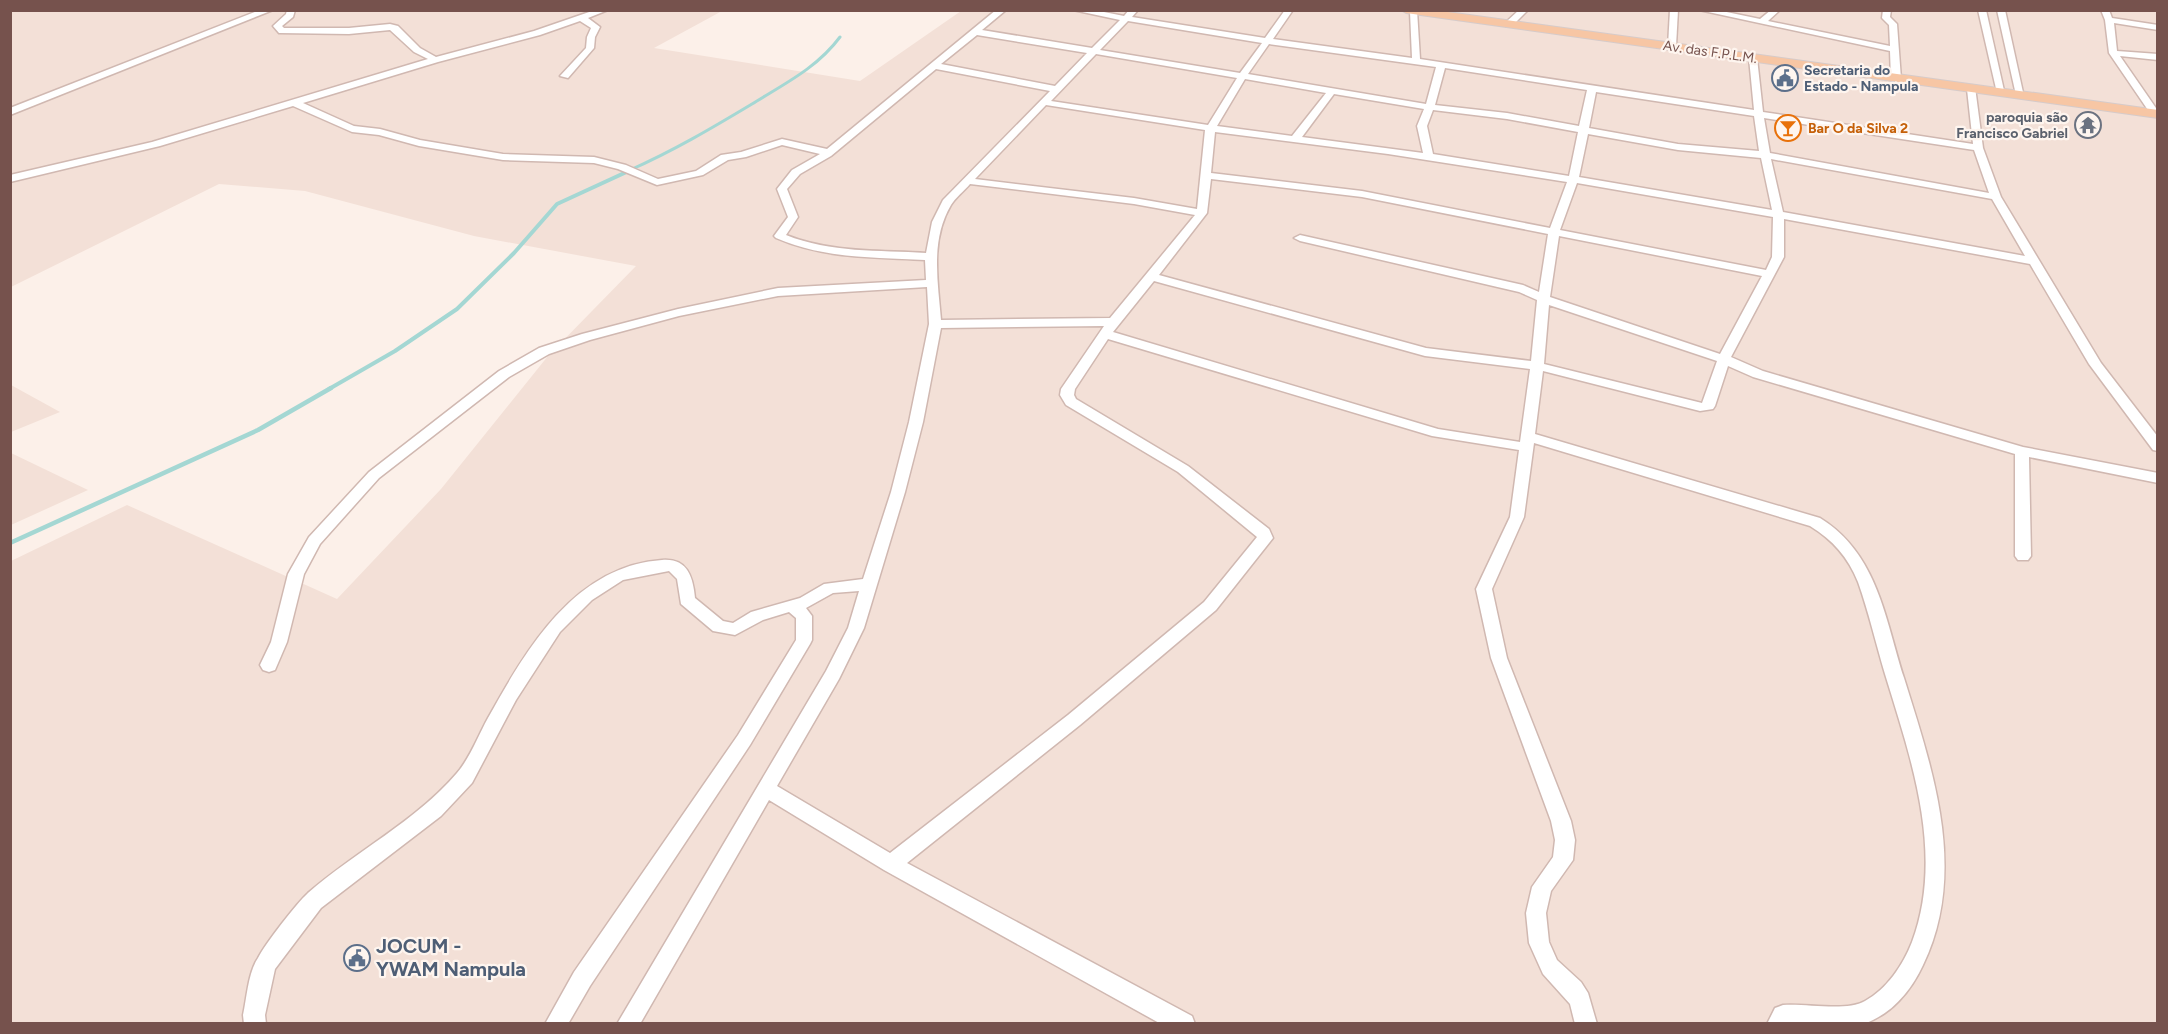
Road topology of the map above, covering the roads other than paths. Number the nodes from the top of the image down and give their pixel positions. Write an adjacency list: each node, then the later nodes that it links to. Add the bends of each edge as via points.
1 (269, 10): 46 (street)
2 (291, 10): 30 (street, via 277,26 282,31 390,27)
3 (604, 10): 17 (street)
4 (1002, 10): 22 (street)
5 (1077, 10): 16 (street)
6 (1289, 10): 23 (street)
7 (1524, 10): 20 (street)
8 (1674, 10): 24 (street)
9 (1703, 10): 19 (street)
10 (1776, 10): 19 (street)
11 (1887, 10): 25 (street, via 1886,18 1893,24)
12 (1982, 10): 41 (street)
13 (2001, 10): 42 (street)
14 (2105, 10): 18 (street)
15 (1410, 11): 20 (main road, Av. das F.P.L.M.); 31 (street)
16 (1129, 15): 23 (street); 26 (street)
17 (580, 17): 30 (street, via 537,33); 35 (street, via 596,27 590,48)
18 (2109, 20): 21 (street); 27 (street)
19 (1762, 22): 25 (street)
20 (1509, 24): 24 (main road, Av. das F.P.L.M.)
21 (2157, 28)
22 (977, 32): 26 (street); 33 (street)
23 (1267, 39): 31 (street); 34 (street)
24 (1672, 46): 29 (main road, Av. das F.P.L.M.)
25 (1894, 49): 36 (street)
26 (1097, 51): 34 (street); 37 (street)
27 (2113, 53): 28 (street); 48 (street)
28 (2157, 57)
29 (1753, 58): 36 (main road, Av. das F.P.L.M.); 47 (street)
30 (435, 60): 43 (street)
31 (1416, 61): 32 (street)
32 (1441, 65): 38 (street); 45 (street)
33 (935, 66): 37 (street); 53 (street)
34 (1243, 75): 40 (street); 50 (street)
35 (565, 76)
36 (1896, 79): 39 (main road, Av. das F.P.L.M.)
37 (1057, 89): 44 (street)
38 (1592, 89): 47 (street); 49 (street)
39 (1972, 89): 41 (main road, Av. das F.P.L.M.); 52 (street)
40 (1332, 91): 45 (street); 51 (street)
41 (2002, 93): 42 (main road, Av. das F.P.L.M.)
42 (2021, 95): 48 (main road, Av. das F.P.L.M.)
43 (293, 102): 53 (street, via 352,129 503,157 594,160 657,182 699,173 725,157 782,142); 57 (street, via 118,155)
44 (1042, 102): 50 (street); 61 (street)
45 (1430, 107): 49 (street); 55 (street, via 1422,126)
46 (10, 111)
47 (1758, 113): 52 (street); 54 (street)
48 (2156, 114)
49 (1582, 129): 54 (street, via 1678,147); 60 (street)
50 (1210, 130): 51 (street); 58 (street)
51 (1294, 140): 55 (street)
52 (1978, 148): 62 (street)
53 (827, 152): 67 (street, via 788,177 782,189 794,217 780,236 820,250)
54 (1765, 155): 62 (street); 64 (street)
55 (1429, 157): 60 (street)
56 (10, 169): 57 (street)
57 (27, 173): 59 (street)
58 (1205, 175): 63 (street); 65 (street, via 1362,194)
59 (10, 179)
60 (1573, 180): 64 (street); 65 (street)
61 (968, 181): 63 (street); 67 (street, via 947,202 937,222)
62 (1996, 197): 68 (street)
63 (1202, 213): 70 (street)
64 (1779, 215): 68 (street); 69 (street, via 1781,239)
65 (1554, 232): 69 (street); 72 (street)
66 (1300, 238): 72 (street, via 1512,286)
67 (931, 257): 71 (street)
68 (2033, 261): 78 (street, via 2095,364)
69 (1770, 274): 75 (street)
70 (1152, 277): 74 (street); 76 (street, via 1425,352)
71 (933, 283): 73 (street); 84 (street, via 778,292 586,337 544,351 504,374 374,475 314,541 296,574 279,642)
72 (1544, 299): 75 (street); 76 (street)
73 (935, 324): 74 (street); 82 (street, via 903,472)
74 (1110, 328): 77 (street, via 1437,432); 86 (street, via 1068,389 1071,402 1183,469 1264,533 1264,538 1210,606 1082,714)
75 (1724, 359): 76 (street, via 1708,406 1700,407); 79 (street, via 1758,374)
76 (1537, 366): 77 (street)
77 (1526, 441): 91 (street, via 1517,517 1486,579 1485,601 1499,658 1565,840 1563,860 1542,887 1536,913 1539,943 1550,967 1580,1000); 92 (street, via 1815,522 1834,533 1857,562 1926,788 1936,870 1929,920 1913,966 1893,993 1869,1011 1843,1016 1792,1014 1783,1016)
78 (2157, 447)
79 (2022, 451): 80 (street); 81 (street)
80 (2157, 478)
81 (2023, 556)
82 (870, 584): 83 (street, via 830,588); 85 (street, via 856,628 833,674)
83 (792, 606): 87 (street, via 757,616 735,629 719,627 687,600 685,578 671,565 618,575 586,596 554,628 510,695 465,777 434,810 314,901 265,965); 88 (street, via 804,616 804,640 744,740)
84 (269, 665)
85 (766, 789): 86 (street); 89 (street)
86 (891, 864): 90 (street)
87 (255, 1023)
88 (556, 1023)
89 (628, 1023)
90 (1184, 1023)
91 (1586, 1023)
92 (1778, 1023)

